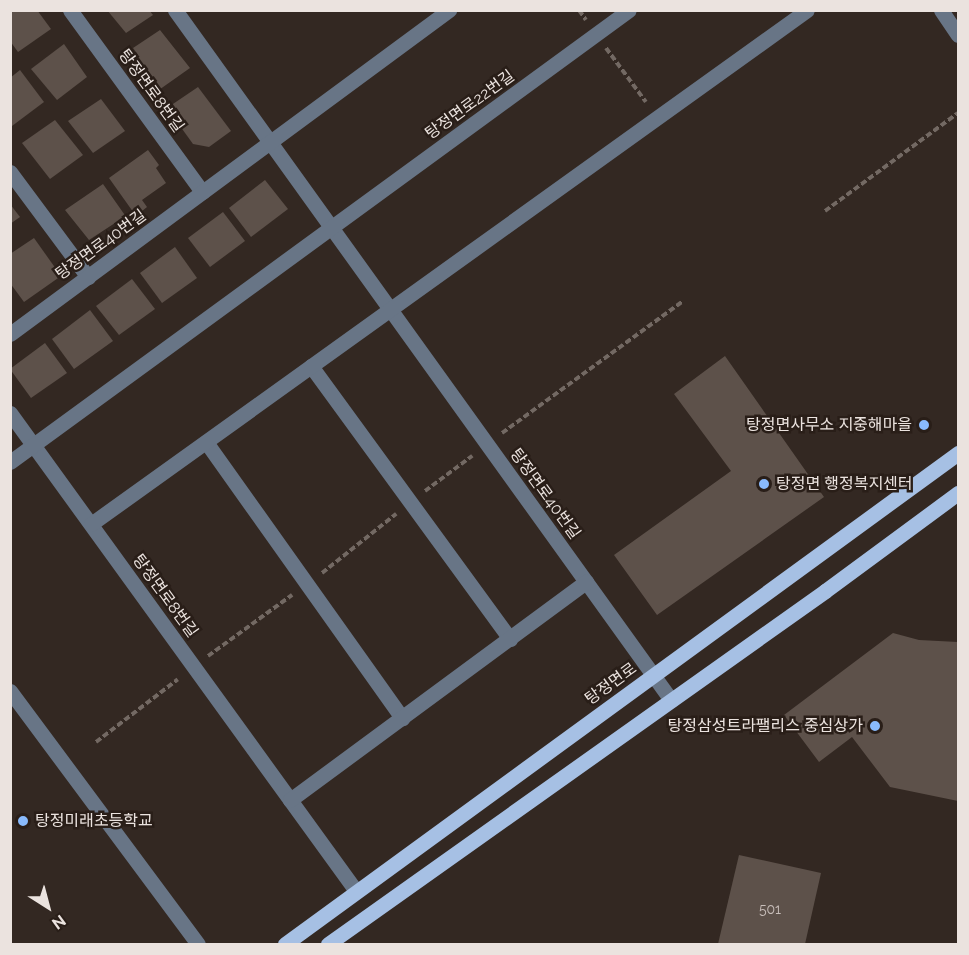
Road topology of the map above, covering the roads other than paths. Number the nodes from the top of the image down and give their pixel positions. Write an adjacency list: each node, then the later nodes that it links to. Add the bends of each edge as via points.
1 (70, 10): 10 (street, 탕정면로8번길)
2 (175, 10): 8 (street, 탕정면로40번길)
3 (450, 10): 8 (street)
4 (629, 10): 11 (street, 탕정면로22번길)
5 (807, 10): 13 (street)
6 (941, 10): 7 (street)
7 (958, 35)
8 (270, 142): 10 (street, 탕정면로40번길); 11 (street, 탕정면로40번길)
9 (10, 172): 12 (street)
10 (202, 192): 12 (street, 탕정면로40번길)
11 (332, 228): 13 (street, 탕정면로40번길); 18 (street)
12 (88, 277): 14 (street, 탕정면로40번길)
13 (390, 310): 15 (street); 23 (street, 탕정면로40번길)
14 (10, 334)
15 (311, 366): 17 (street); 24 (street)
16 (10, 413): 18 (street, 탕정면로8번길)
17 (206, 442): 22 (street); 28 (street)
18 (34, 446): 20 (street); 22 (street, 탕정면로8번길)
19 (958, 453): 25 (main road, 탕정면로)
20 (10, 462)
21 (958, 493): 27 (main road)
22 (91, 524): 29 (street, 탕정면로8번길)
23 (586, 582): 24 (street); 25 (street, 탕정면로40번길)
24 (510, 639): 28 (street)
25 (653, 676): 27 (street, 탕정면로40번길); 30 (main road, 탕정면로)
26 (10, 691): 31 (street)
27 (671, 700): 33 (main road)
28 (402, 718): 29 (street)
29 (290, 800): 30 (street, 탕정면로8번길)
30 (356, 891): 32 (main road, 탕정면로)
31 (198, 945)
32 (285, 945)
33 (328, 945)

